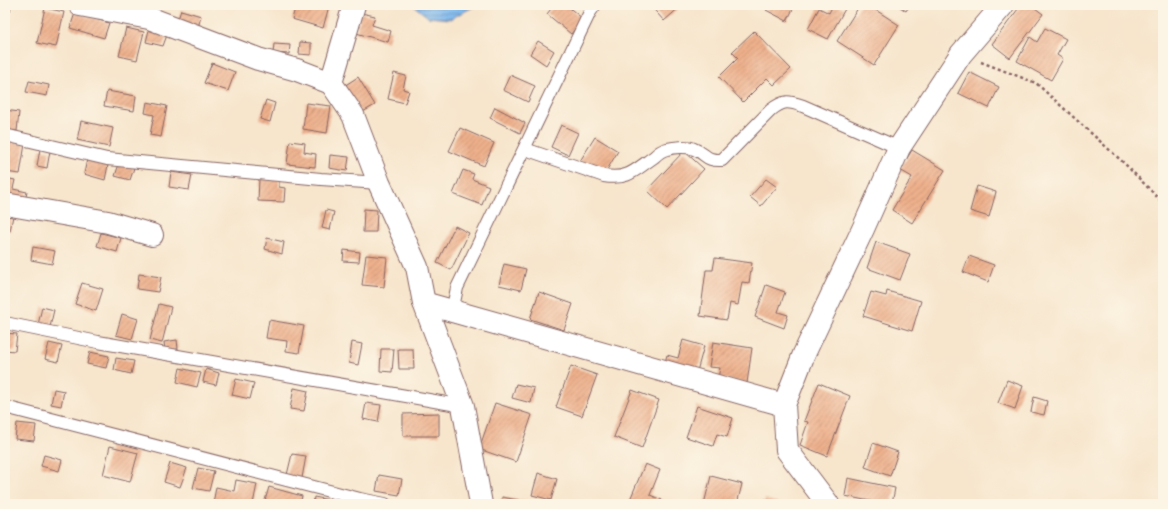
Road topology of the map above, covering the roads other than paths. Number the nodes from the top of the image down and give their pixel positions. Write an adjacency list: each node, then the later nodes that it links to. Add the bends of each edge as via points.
1 (80, 5): 5 (street, via 149,18)
2 (354, 5): 5 (street)
3 (595, 5): 8 (lane)
4 (1004, 5): 7 (street, via 961,54)
5 (331, 83): 9 (street, via 353,115)
6 (5, 135): 9 (lane, via 107,159)
7 (899, 148): 8 (lane, via 790,102 780,103 771,110 722,160 706,157 694,148 665,149 624,177 614,178); 15 (street, via 804,354)
8 (525, 149): 13 (lane, via 457,288)
9 (379, 183): 12 (street, via 417,266)
10 (5, 204): 11 (street, via 108,222)
11 (152, 235)
12 (424, 303): 13 (street); 16 (street)
13 (452, 312): 15 (street)
14 (5, 323): 16 (lane, via 98,342)
15 (784, 405): 20 (street, via 787,450)
16 (463, 406): 19 (street)
17 (5, 407): 18 (lane)
18 (385, 504)
19 (481, 504)
20 (828, 504)

